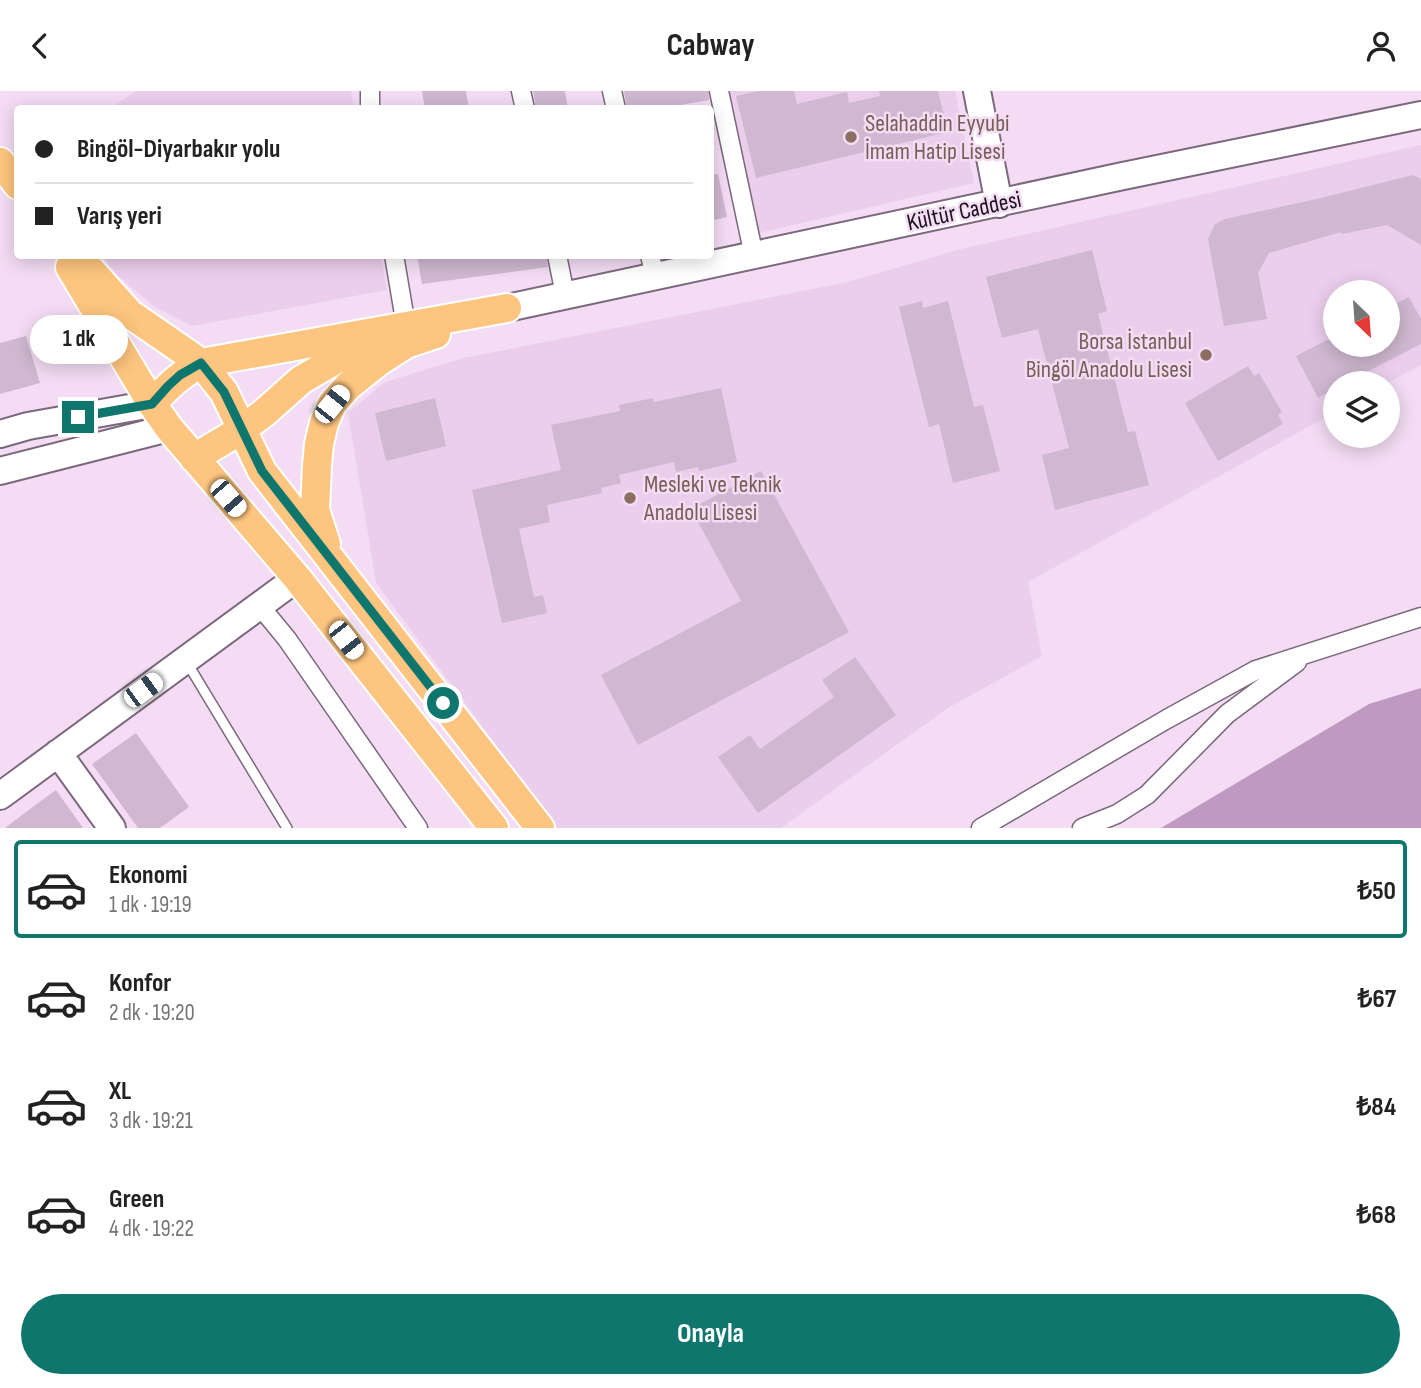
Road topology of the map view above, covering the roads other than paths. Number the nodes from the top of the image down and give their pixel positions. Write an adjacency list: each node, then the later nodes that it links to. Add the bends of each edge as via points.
1 (719, 91): 7 (street)
2 (977, 91): 6 (street)
3 (1421, 115): 6 (street, Kültür Caddesi)
4 (0, 162): 5 (main road)
5 (14, 180)
6 (999, 204): 7 (street, Kültür Caddesi)
7 (754, 256): 12 (street, Kültür Caddesi)
8 (66, 259): 17 (main road)
9 (80, 259): 16 (main road, via 130,314)
10 (395, 259): 15 (street)
11 (558, 259): 13 (street)
12 (653, 266): 13 (street, Kültür Caddesi)
13 (565, 295): 14 (street, Kültür Caddesi)
14 (508, 308): 15 (main road); 19 (main road, via 337,359 301,380); 23 (main road, via 406,344 348,386 332,404 319,444 315,509)
15 (406, 326): 16 (main road)
16 (201, 363): 17 (main road, via 180,375); 19 (main road, via 224,392)
17 (152, 404): 18 (main road); 20 (street)
18 (169, 428): 21 (main road); 22 (street)
19 (241, 430): 21 (main road); 23 (main road, via 262,471)
20 (0, 434)
21 (194, 458): 24 (main road)
22 (0, 471)
23 (330, 558): 36 (main road)
24 (297, 577): 25 (street); 35 (main road)
25 (259, 605): 28 (street); 34 (street)
26 (1421, 617): 27 (street)
27 (1311, 652): 31 (street, via 1227,714 1147,795); 37 (street, via 1256,670)
28 (186, 659): 29 (street); 33 (lane)
29 (58, 753): 30 (street); 32 (street)
30 (0, 796)
31 (1130, 806): 38 (street); 39 (street)
32 (112, 828)
33 (287, 828)
34 (418, 828)
35 (494, 828)
36 (540, 828)
37 (982, 828)
38 (1082, 828)
39 (1118, 828)

